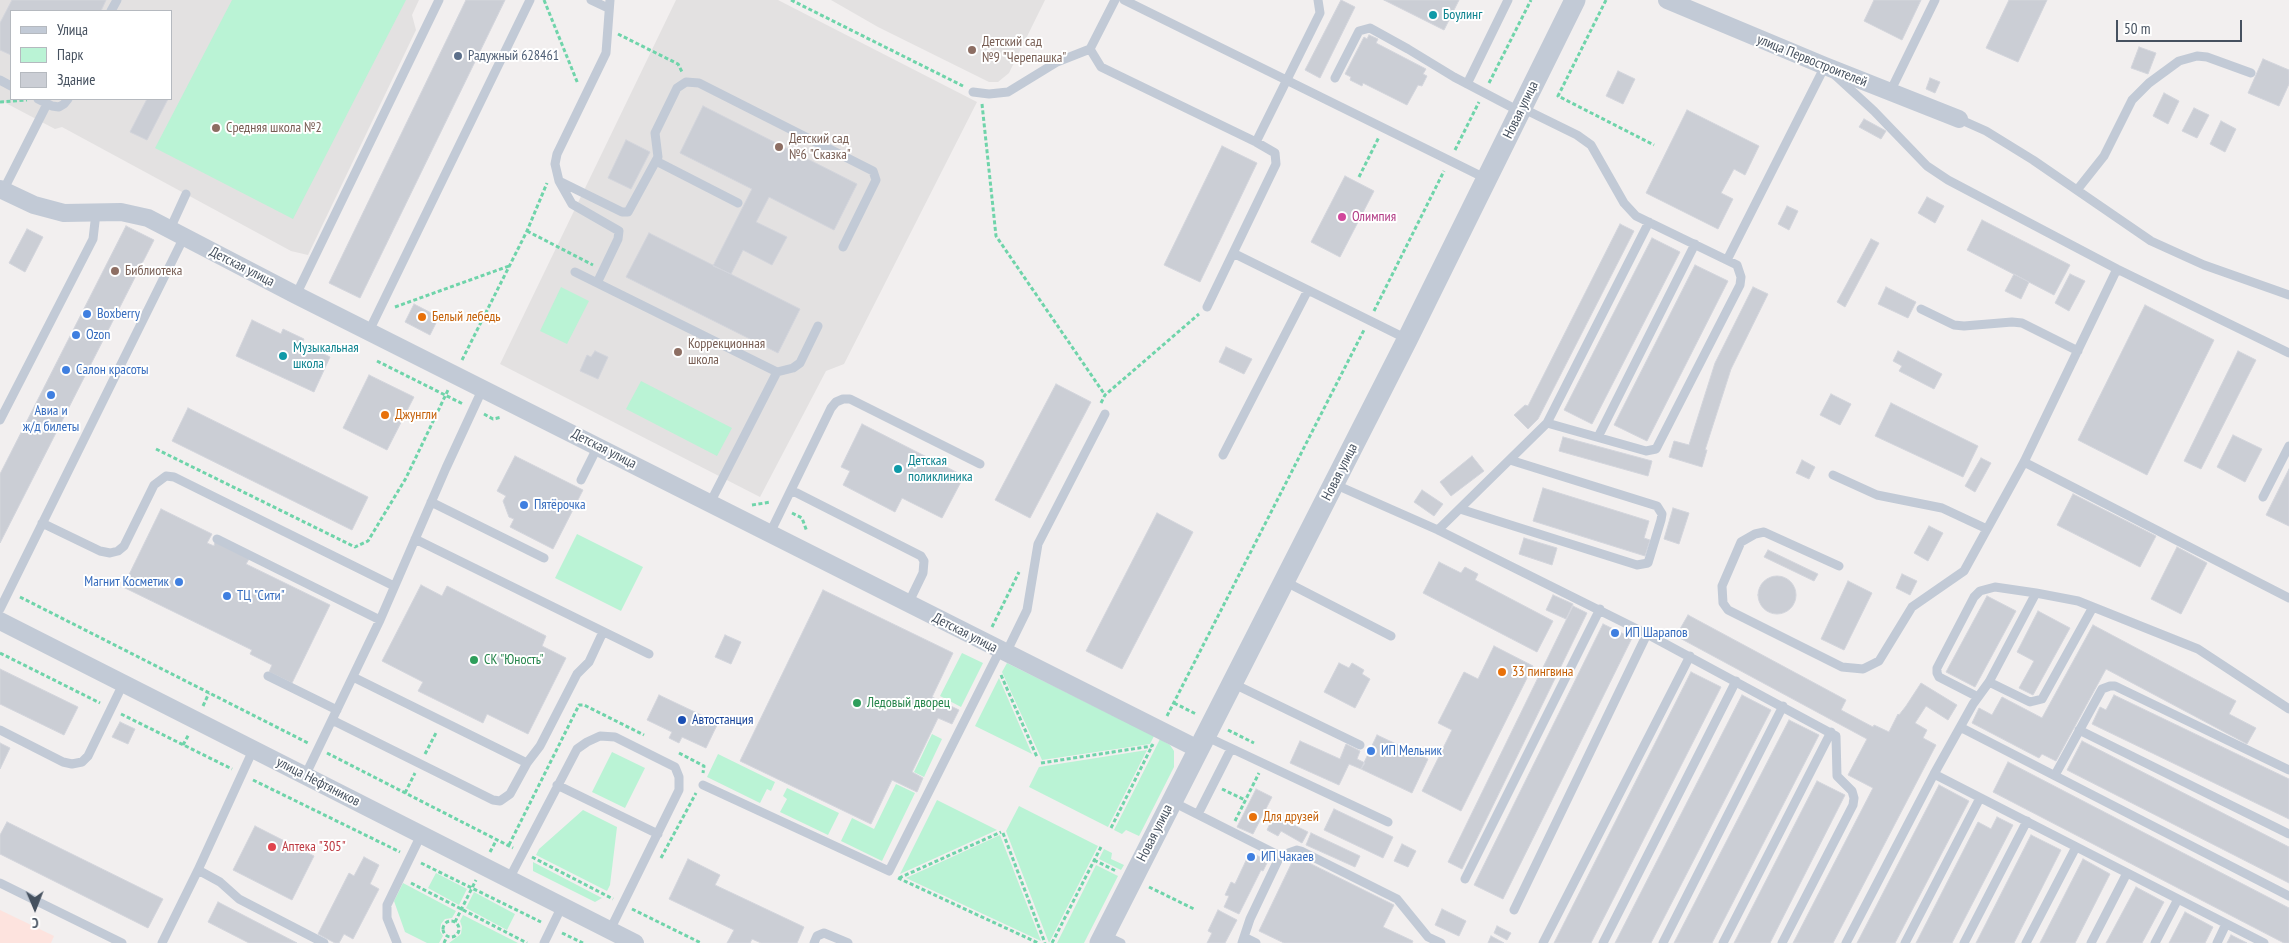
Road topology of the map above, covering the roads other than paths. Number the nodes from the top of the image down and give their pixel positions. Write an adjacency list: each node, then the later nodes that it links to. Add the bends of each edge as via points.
1 (439, 0): 43 (lane)
2 (530, 0): 48 (lane)
3 (591, 0): 11 (lane)
4 (1115, 0): 12 (lane)
5 (1124, 0): 16 (lane)
6 (1318, 0): 16 (lane, via 1320,13)
7 (1508, 0): 17 (lane)
8 (1575, 0): 22 (street, Новая улица)
9 (1935, 0): 18 (lane)
10 (1674, 1): 13 (street, улица Первостроителей)
11 (609, 4): 27 (lane, via 606,53 557,154 555,164)
12 (1090, 49): 19 (lane, via 1057,62 1016,88 997,94); 24 (lane, via 1101,67)
13 (1825, 66): 18 (street, улица Первостроителей); 38 (lane); 39 (lane, via 1937,173)
14 (2250, 73): 29 (lane, via 2207,57 2179,60 2136,96 2104,156)
15 (1335, 78): 17 (lane, via 1359,32 1370,28)
16 (1287, 79): 24 (lane); 26 (lane)
17 (1467, 84): 22 (lane)
18 (1890, 92): 23 (street, улица Первостроителей)
19 (977, 93)
20 (67, 100): 21 (lane, via 59,106)
21 (42, 101): 28 (lane)
22 (1521, 110): 26 (street, Новая улица); 33 (lane, via 1577,135 1591,145 1624,203 1636,216)
23 (1959, 119): 29 (lane, via 1986,131)
24 (1256, 142): 37 (lane, via 1275,153 1276,164)
25 (656, 161): 27 (lane, via 630,211 625,213); 31 (lane); 36 (lane, via 656,129 678,88 686,82 699,83 874,171 876,180)
26 (1487, 179): 49 (street, Новая улица)
27 (559, 182): 41 (lane, via 572,204 619,230 618,239)
28 (1, 190): 32 (street, Детская улица, via 50,210)
29 (2077, 190): 44 (lane, via 2158,245)
30 (186, 194): 34 (lane)
31 (738, 203)
32 (96, 213): 34 (street, Детская улица, via 135,214); 55 (lane, via 93,239)
33 (1649, 222): 35 (lane); 56 (lane)
34 (177, 233): 43 (street, Детская улица); 72 (lane)
35 (1695, 244): 38 (lane); 57 (lane)
36 (843, 247)
37 (1233, 253): 42 (lane); 45 (lane)
38 (1727, 260): 57 (lane, via 1737,265 1740,285 1660,445 1646,451)
39 (2117, 269): 50 (lane); 51 (lane)
40 (575, 272): 41 (lane)
41 (597, 283): 52 (lane)
42 (1308, 290): 49 (lane); 60 (lane)
43 (296, 295): 48 (street, Детская улица)
44 (2289, 295)
45 (1208, 307)
46 (1921, 309): 50 (lane, via 1954,325 2022,324)
47 (818, 326): 52 (lane, via 800,363)
48 (369, 331): 53 (street, Детская улица)
49 (1408, 340): 66 (street, Новая улица)
50 (2078, 351): 62 (lane)
51 (2289, 353)
52 (777, 372): 70 (lane)
53 (483, 388): 58 (street, Детская улица); 69 (lane)
54 (1106, 414): 93 (lane, via 1038,544 1027,610)
55 (0, 420)
56 (1548, 423): 57 (lane); 61 (lane)
57 (1598, 437)
58 (598, 446): 65 (lane); 70 (street, Детская улица)
59 (2289, 446): 68 (lane)
60 (1223, 455)
61 (1510, 460): 71 (lane); 71 (lane, via 1657,506 1662,514 1648,562 1638,565)
62 (2024, 462): 73 (lane); 83 (lane)
63 (980, 464): 67 (lane, via 850,399 843,399 831,408)
64 (1833, 475): 73 (lane, via 1877,495 1942,508)
65 (581, 480)
66 (1334, 484): 74 (lane); 80 (street, Новая улица)
67 (791, 490): 75 (lane); 84 (lane, via 921,556 923,573)
68 (2263, 497)
69 (431, 502): 77 (lane); 78 (lane)
70 (710, 503): 75 (street, Детская улица)
71 (1460, 509): 74 (lane)
72 (42, 523): 81 (lane, via 100,551 118,551 124,546 154,485 166,476 174,477); 86 (lane)
73 (1987, 529): 79 (lane, via 1964,571 1912,608 1879,661 1863,670 1842,667 1728,610 1724,603 1722,586 1741,542 1755,534 1764,532)
74 (1438, 530): 87 (lane)
75 (770, 533): 84 (street, Детская улица)
76 (217, 539): 88 (lane)
77 (415, 539): 81 (lane); 90 (lane)
78 (544, 558)
79 (1839, 566)
80 (1284, 581): 92 (lane); 100 (street, Новая улица)
81 (394, 586): 88 (lane)
82 (2036, 593): 85 (lane); 99 (lane); 102 (lane, via 1995,587 1980,590 1974,597 1937,673)
83 (2289, 598)
84 (908, 604): 93 (street, Детская улица)
85 (2093, 607): 99 (lane, via 2042,699 2030,702); 104 (lane, via 2198,649)
86 (0, 609)
87 (1600, 609): 91 (lane); 135 (lane)
88 (380, 620): 97 (lane)
89 (0, 621): 101 (street, улица Нефтяников)
90 (603, 632): 94 (lane); 115 (lane, via 589,662 577,674 540,746)
91 (1647, 634): 95 (lane); 140 (lane)
92 (1391, 636)
93 (1003, 652): 111 (street, Детская улица, via 1161,730); 121 (lane, via 889,871)
94 (649, 654)
95 (1690, 656): 98 (lane); 156 (lane)
96 (268, 676): 105 (lane)
97 (353, 677): 105 (lane); 115 (lane)
98 (1736, 681): 103 (lane); 157 (lane)
99 (1989, 682): 102 (lane)
100 (1232, 683): 111 (street, Новая улица); 112 (lane)
101 (123, 684): 108 (lane, via 88,756 82,762 63,762); 114 (street, улица Нефтяников)
102 (1978, 697): 107 (lane)
103 (1783, 706): 110 (lane); 158 (lane)
104 (2289, 709)
105 (337, 710): 106 (lane)
106 (332, 720): 115 (lane, via 493,800 507,798); 119 (lane)
107 (1960, 727): 117 (lane); 118 (lane)
108 (0, 730)
109 (2080, 730): 116 (lane, via 2102,689 2115,686); 118 (lane); 128 (lane)
110 (1831, 732): 159 (lane); 160 (lane, via 1837,742 1837,776 1852,791 1853,805)
111 (1201, 742): 113 (lane); 123 (street, Новая улица)
112 (1360, 745)
113 (1231, 749): 124 (lane); 125 (lane)
114 (253, 750): 119 (street, улица Нефтяников); 132 (lane)
115 (527, 763)
116 (2289, 770)
117 (1934, 774): 122 (lane); 161 (lane)
118 (2055, 775): 137 (lane)
119 (305, 776): 129 (street, улица Нефтяников)
120 (557, 785): 127 (lane); 127 (lane, via 577,749 600,736 615,737 676,767 679,790); 134 (lane)
121 (702, 785)
122 (1980, 798): 126 (lane); 162 (lane)
123 (1171, 801): 124 (lane); 143 (street, Новая улица)
124 (1198, 814): 131 (lane)
125 (1388, 822)
126 (2027, 822): 130 (lane); 163 (lane)
127 (658, 834): 142 (lane)
128 (2289, 834)
129 (421, 835): 134 (street, улица Нефтяников); 149 (lane, via 388,905 387,918)
130 (2076, 846): 133 (lane); 164 (lane)
131 (1280, 856): 144 (lane); 145 (lane, via 1301,851 1397,899)
132 (198, 870): 147 (lane); 148 (lane, via 220,882 239,899)
133 (2127, 873): 138 (lane); 165 (lane)
134 (509, 879): 139 (street, улица Нефтяников)
135 (1465, 879)
136 (0, 883): 146 (lane)
137 (2289, 896)
138 (2178, 899): 141 (lane); 166 (lane)
139 (562, 906): 142 (street, улица Нефтяников); 150 (lane)
140 (1514, 910)
141 (2226, 924): 167 (lane); 168 (lane)
142 (610, 930): 151 (street, улица Нефтяников)
143 (1109, 940)
144 (1243, 940): 154 (lane)
145 (1427, 940): 155 (lane)
146 (122, 943)
147 (162, 943)
148 (324, 943)
149 (397, 943)
150 (544, 943)
151 (635, 943)
152 (814, 943): 153 (lane, via 817,936 824,933)
153 (848, 943)
154 (1256, 943)
155 (1441, 943)
156 (1543, 943)
157 (1603, 943)
158 (1663, 943)
159 (1723, 943)
160 (1782, 943)
161 (1846, 943)
162 (1905, 943)
163 (1964, 943)
164 (2026, 943)
165 (2091, 943)
166 (2155, 943)
167 (2217, 943)
168 (2264, 943)

